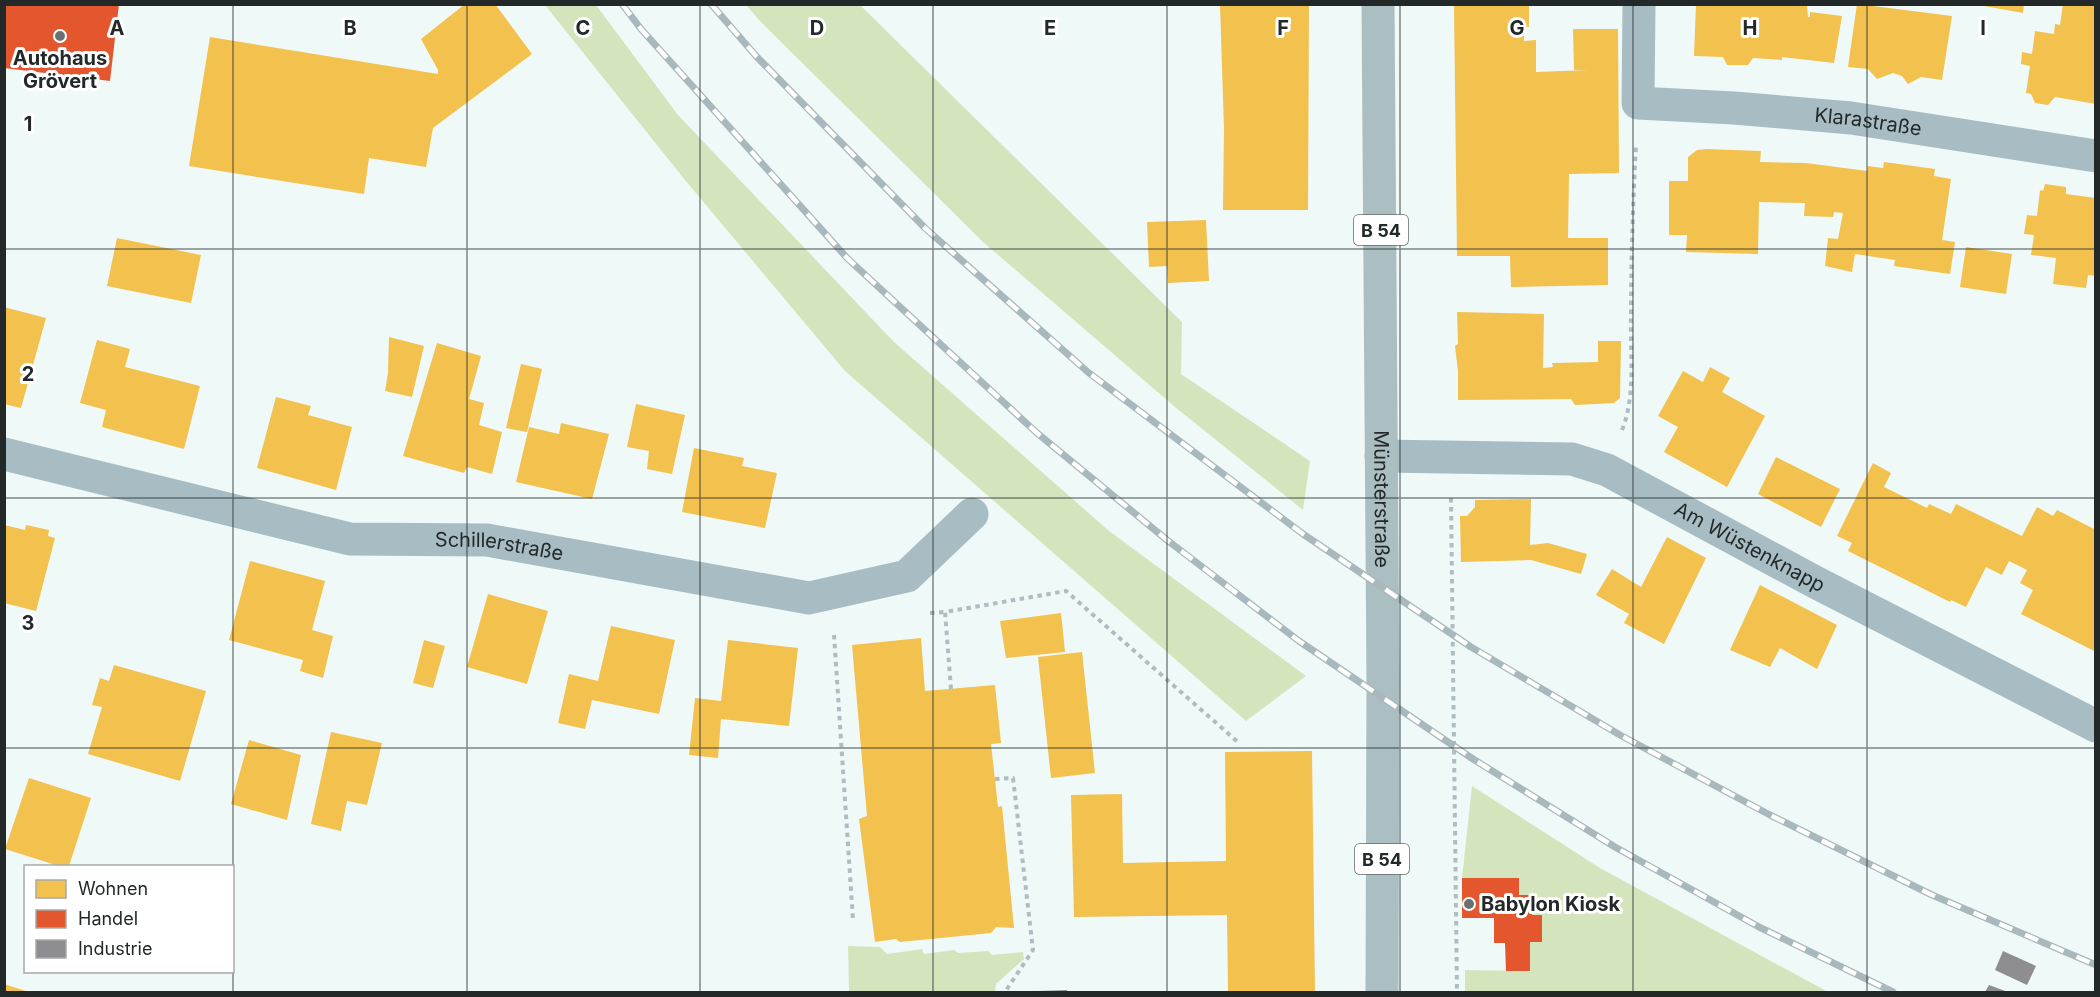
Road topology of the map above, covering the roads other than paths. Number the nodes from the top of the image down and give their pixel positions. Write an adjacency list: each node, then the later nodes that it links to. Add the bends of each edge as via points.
1 (1378, 4): 5 (main road, Münsterstraße / B 54)
2 (1639, 4): 3 (street, Klarastraße, via 1638,103 1851,118)
3 (2096, 156)
4 (4, 454): 6 (street, Schillerstraße, via 350,539 487,540 809,598 907,576)
5 (1381, 456): 7 (street, Am Wüstenknapp, via 1572,459 1607,470); 8 (main road, Münsterstraße / B 54)
6 (972, 514)
7 (2096, 726)
8 (1382, 993)

